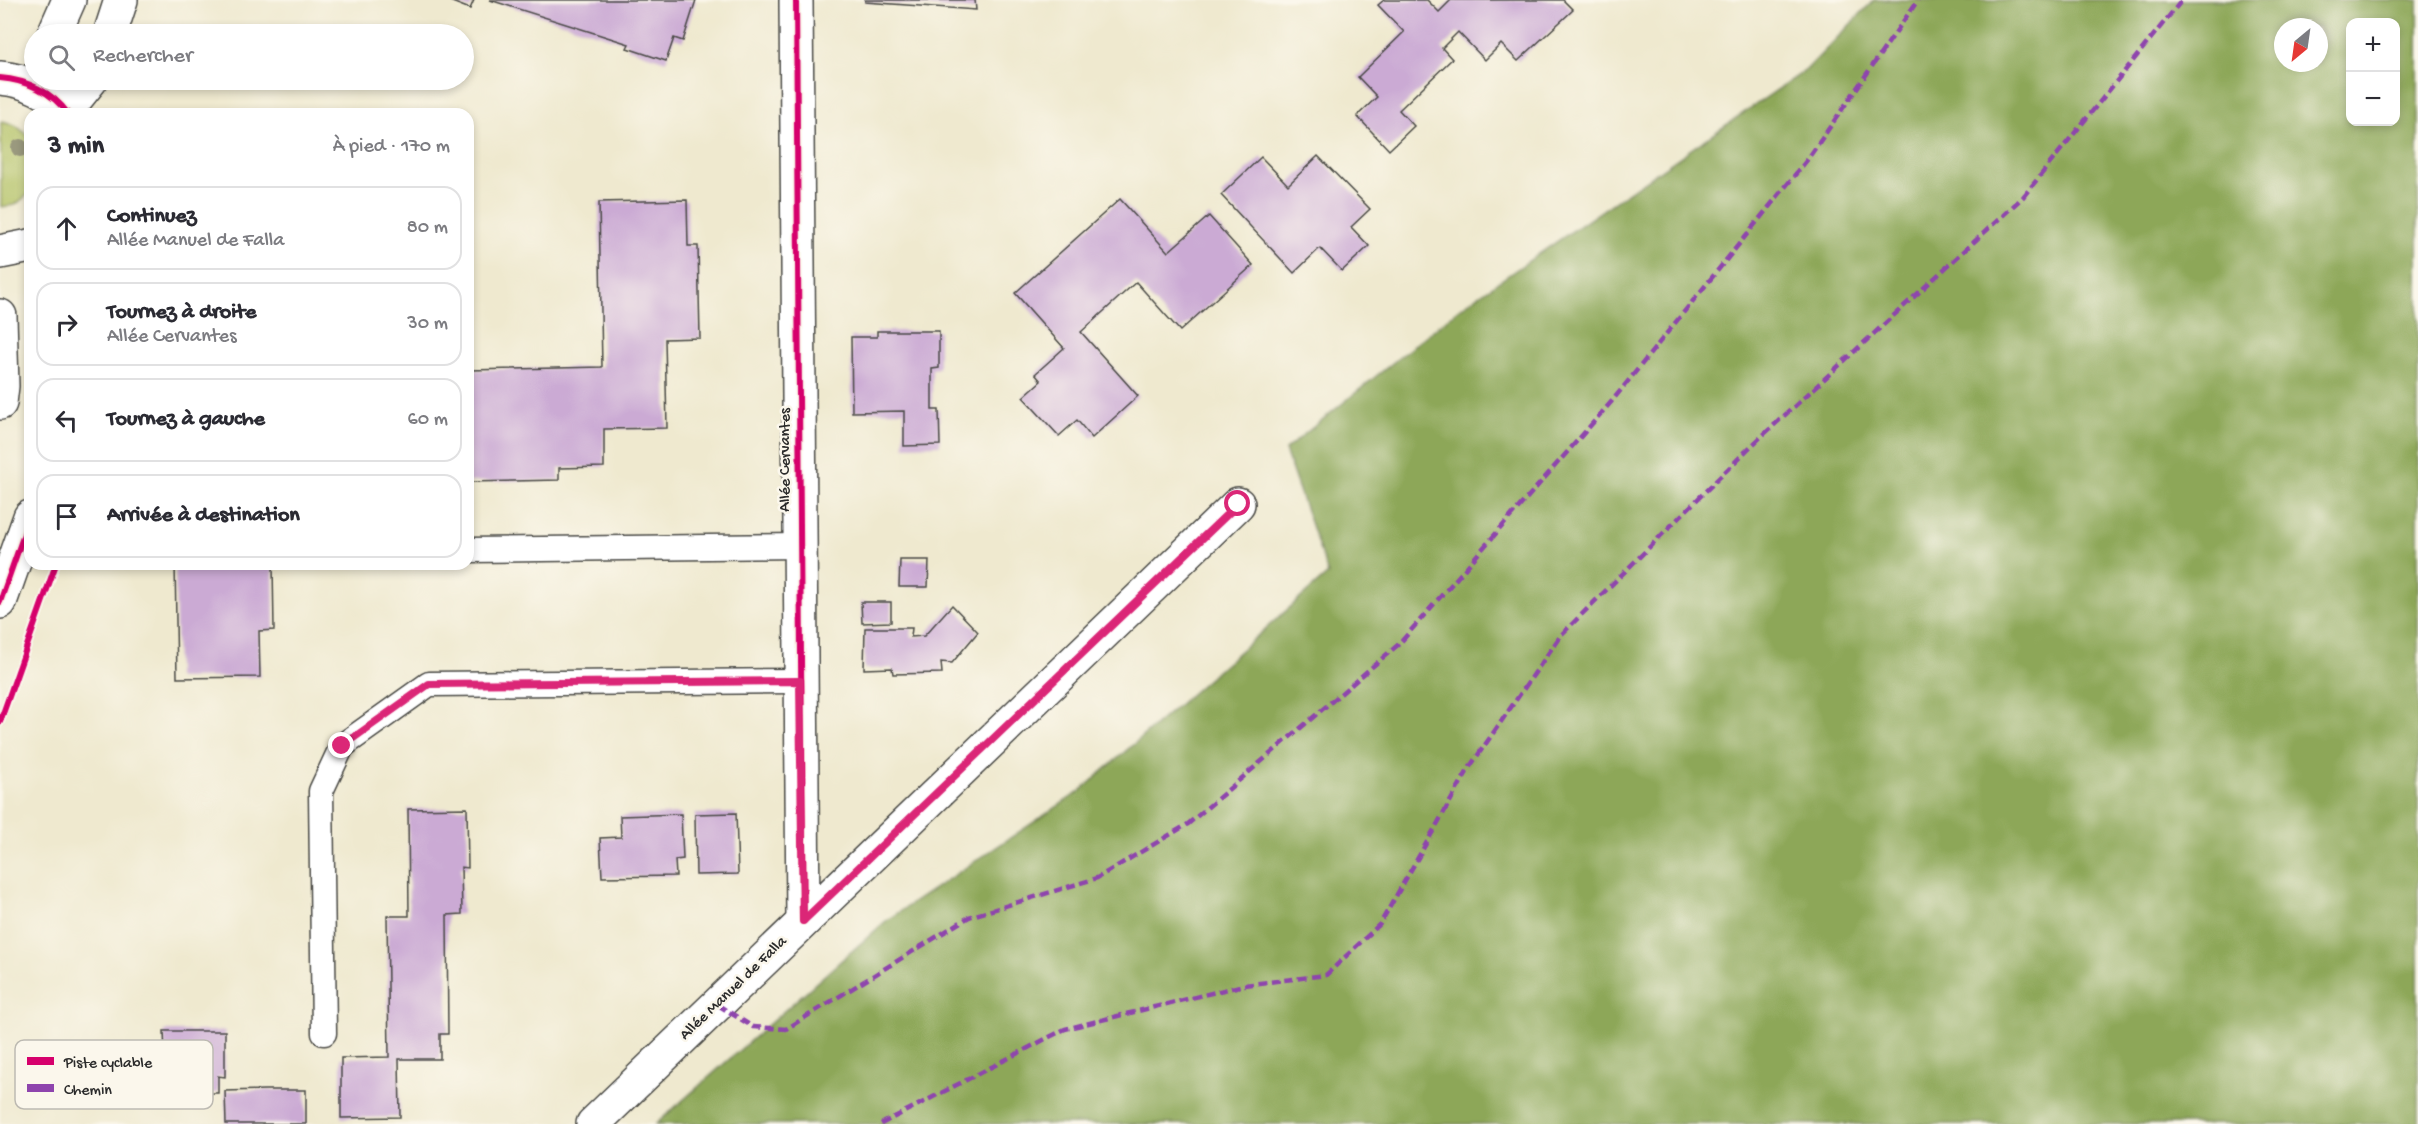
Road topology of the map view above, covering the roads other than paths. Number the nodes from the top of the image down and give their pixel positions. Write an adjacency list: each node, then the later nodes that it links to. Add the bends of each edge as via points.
1 (69, 0): 4 (street)
2 (121, 0): 5 (street)
3 (796, 0): 16 (street, Allée Cervantes)
4 (58, 24)
5 (113, 24)
6 (41, 90): 8 (street)
7 (84, 90): 9 (street)
8 (61, 108)
9 (71, 108)
10 (24, 247): 11 (street)
11 (0, 252)
12 (0, 316): 13 (street)
13 (0, 403)
14 (1238, 504): 20 (street, Allée Manuel de Falla)
15 (24, 534): 18 (street)
16 (800, 546): 17 (lane); 19 (street, Allée Cervantes)
17 (474, 550)
18 (0, 602)
19 (800, 681): 20 (street, Allée Cervantes); 21 (lane, via 429,684 342,746 321,791)
20 (803, 921): 22 (street, Allée Manuel de Falla)
21 (324, 1033)
22 (593, 1124)

